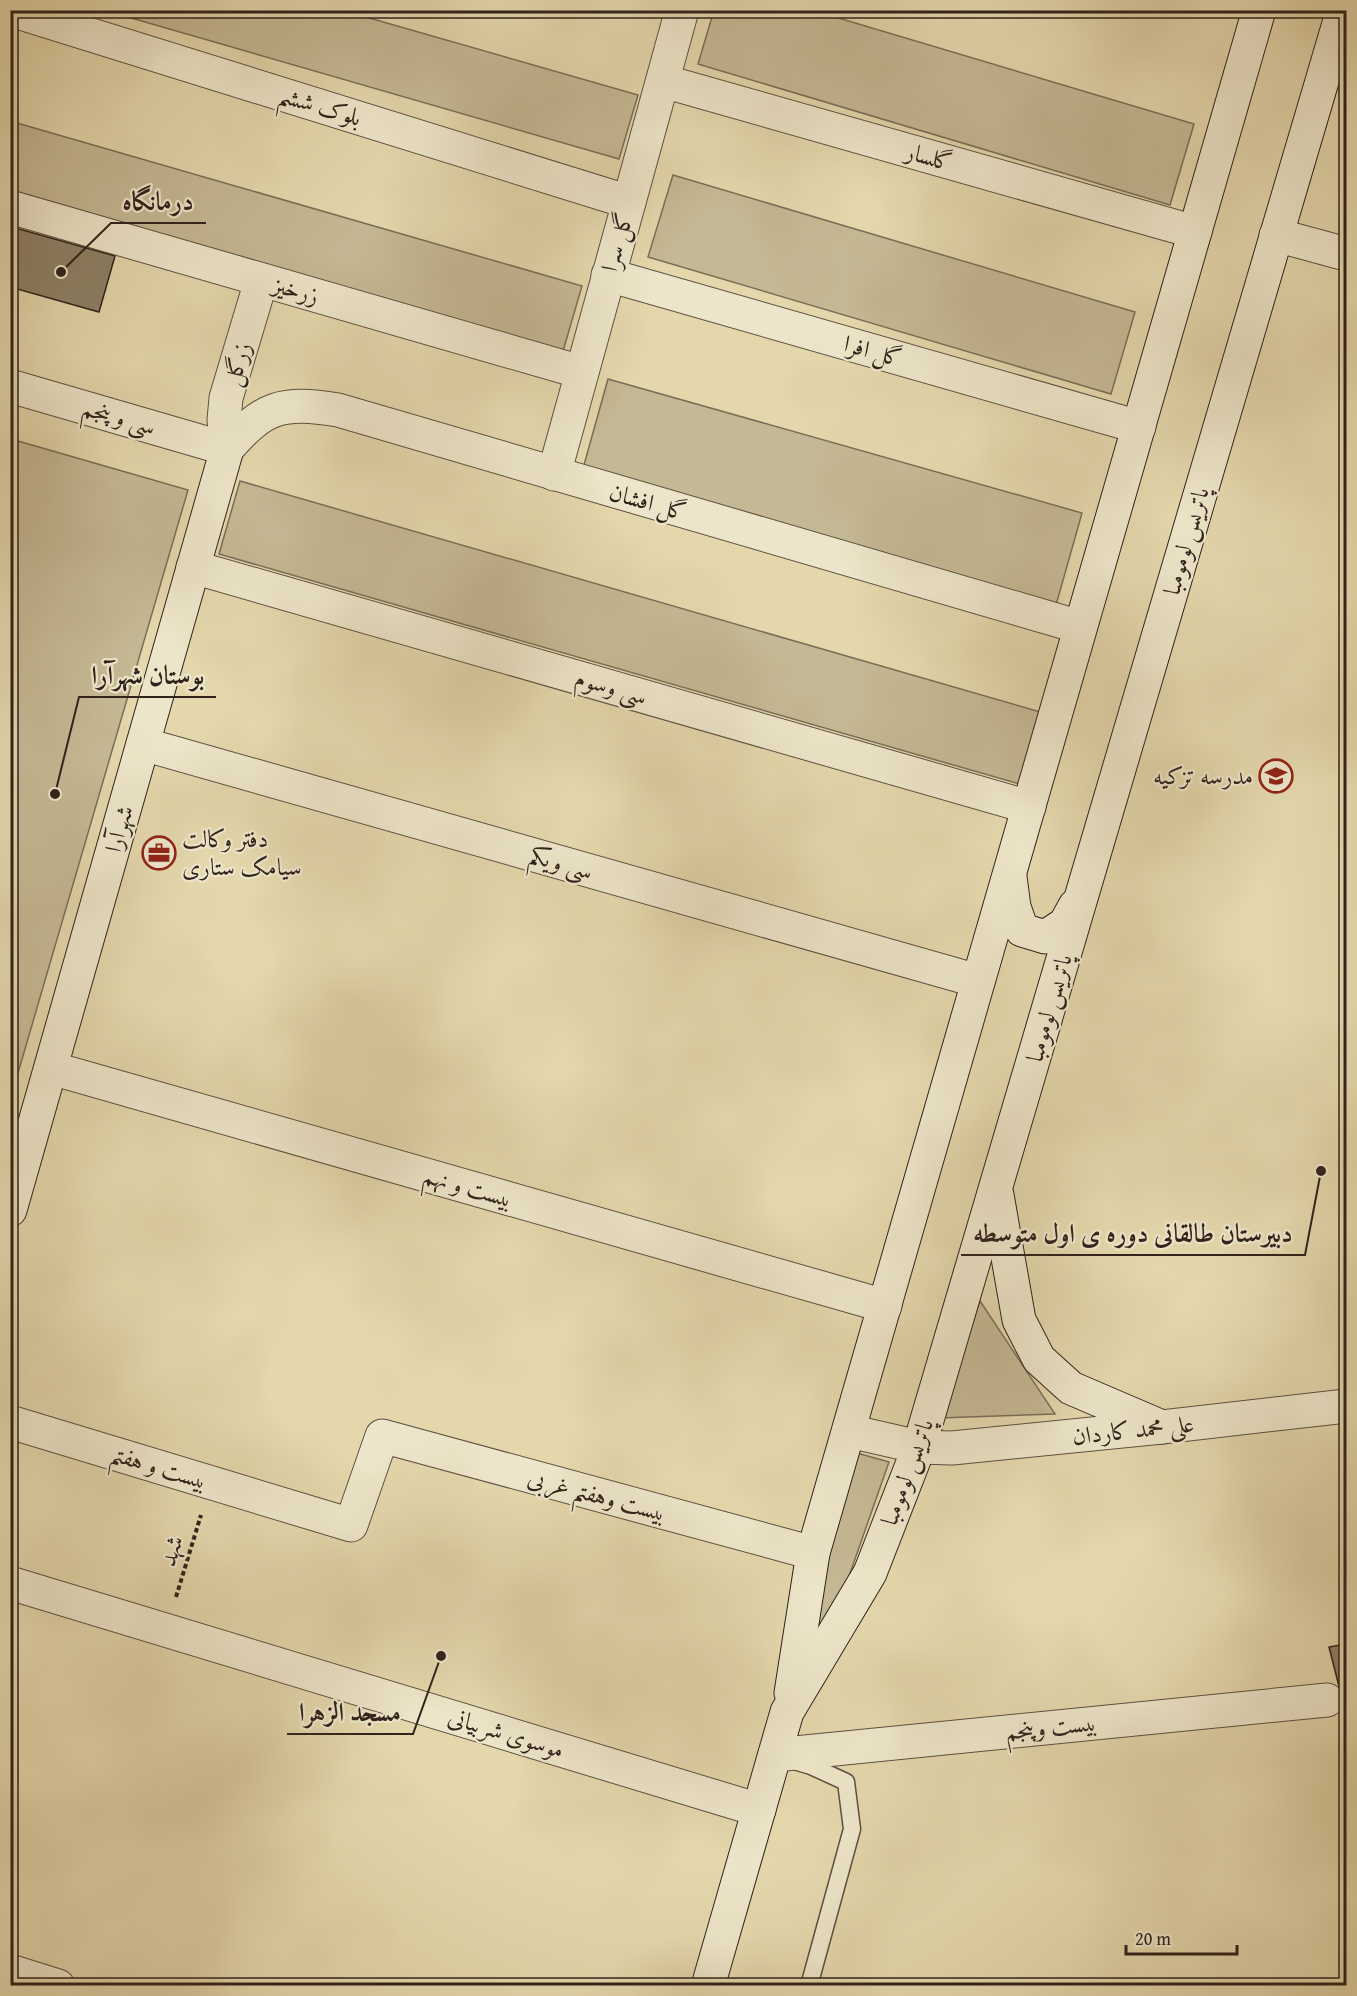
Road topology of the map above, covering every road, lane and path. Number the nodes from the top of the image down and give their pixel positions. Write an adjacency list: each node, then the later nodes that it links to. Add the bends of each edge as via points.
1 (11, 10): 6 (street, بلوک ششم)
2 (682, 10): 5 (street, گل سرا)
3 (1259, 10): 8 (street)
4 (1343, 10): 9 (street, پاتریس لومومبا)
5 (663, 81): 6 (street, گل سرا); 8 (street, گلسار)
6 (629, 202): 11 (street, گل سرا)
7 (10, 207): 12 (street, زرخیز)
8 (1195, 232): 15 (street)
9 (1276, 235): 10 (street); 23 (street, پاتریس لومومبا)
10 (1347, 254)
11 (608, 275): 13 (street, گل سرا); 15 (street, گل افرا)
12 (261, 280): 13 (street, زرخیز); 16 (street, زرگل, via 226,398)
13 (581, 372): 17 (street, گل سرا)
14 (10, 386): 16 (street, سی و پنجم)
15 (1138, 427): 19 (street)
16 (226, 449): 17 (street, گل افشان, via 265,413 279,408 317,407); 18 (street, شهرآرا)
17 (554, 474): 19 (street, گل افشان)
18 (193, 567): 20 (street, شهرآرا); 21 (street, سی وسوم)
19 (1080, 627): 21 (street)
20 (143, 744): 24 (street, سی ویکم); 25 (street, شهرآرا)
21 (1029, 807): 22 (street)
22 (1010, 873): 23 (street, via 1014,907 1022,930 1045,937 1065,924); 24 (street)
23 (1082, 895): 26 (street, پاتریس لومومبا)
24 (978, 981): 28 (street)
25 (51, 1068): 27 (street, شهرآرا); 28 (street, بیست و نهم)
26 (996, 1187): 31 (street, via 1019,1320 1039,1359 1071,1388); 33 (street, پاتریس لومومبا)
27 (10, 1210)
28 (885, 1306): 32 (street)
29 (1347, 1406): 31 (street, علی محمد کاردان)
30 (10, 1422): 34 (street, بیست و هفتم)
31 (1162, 1428): 33 (street, علی محمد کاردان, via 952,1448)
32 (849, 1431): 33 (street, علی محمد کاردان); 36 (street)
33 (919, 1447): 40 (street, پاتریس لومومبا, via 870,1573)
34 (211, 1483): 35 (street, بیست و هفتم); 38 (path, شهد)
35 (351, 1525): 36 (street, بیست وهفتم غربی, via 382,1436)
36 (813, 1553): 40 (street)
37 (10, 1583): 38 (street, موسوی شربیانی)
38 (166, 1630): 42 (street, موسوی شربیانی)
39 (1327, 1700): 41 (street, بیست وپنجم)
40 (788, 1712): 41 (street, پاتریس لومومبا)
41 (775, 1755): 42 (street, پاتریس لومومبا); 46 (lane, via 846,1782 852,1829)
42 (759, 1810): 45 (street, پاتریس لومومبا)
43 (10, 1971): 44 (street)
44 (58, 1986)
45 (708, 1986)
46 (809, 1986)

